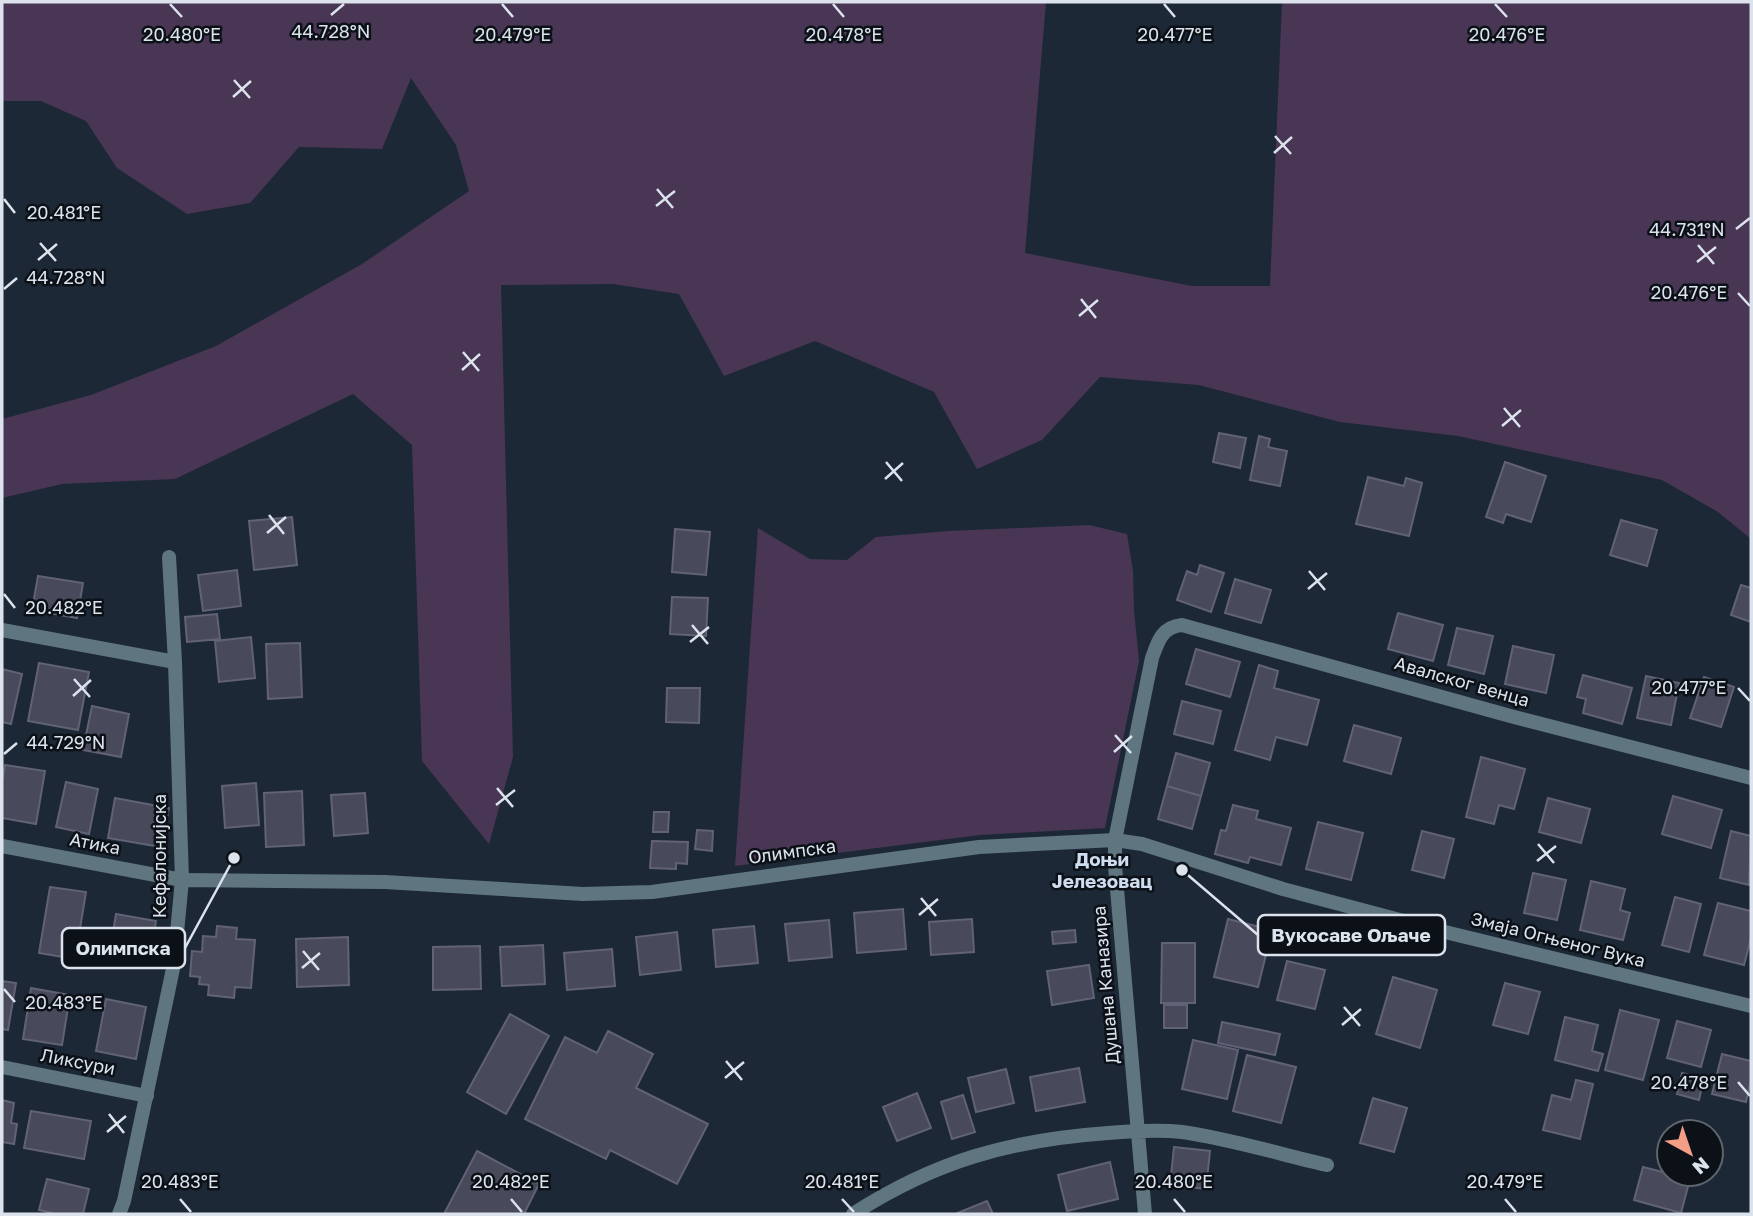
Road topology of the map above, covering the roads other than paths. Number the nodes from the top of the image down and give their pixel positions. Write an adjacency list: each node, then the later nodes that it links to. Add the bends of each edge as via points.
1 (169, 556): 4 (street, Кефалонијска)
2 (2, 630): 4 (street)
3 (1163, 632): 5 (street, Авалског венца, via 1182,625); 6 (street, Душана Каназира, via 1152,658)
4 (175, 662): 8 (street, Кефалонијска)
5 (1751, 778)
6 (1115, 841): 8 (street, Олимпска, via 979,847 615,894 385,882); 9 (street, Змаја Огњеног Вука, via 1142,844 1283,889 1445,932); 12 (street, Душана Каназира)
7 (2, 846): 8 (street, Атика)
8 (182, 880): 11 (street, Кефалонијска, via 174,964)
9 (1751, 1006)
10 (2, 1067): 11 (street, Ликсури)
11 (147, 1096): 14 (street, Кефалонијска)
12 (1138, 1131): 13 (street, via 1181,1132); 15 (street, via 1038,1140 981,1153 930,1173); 16 (street, Душана Каназира)
13 (1327, 1165)
14 (120, 1213)
15 (853, 1214)
16 (1145, 1214)

